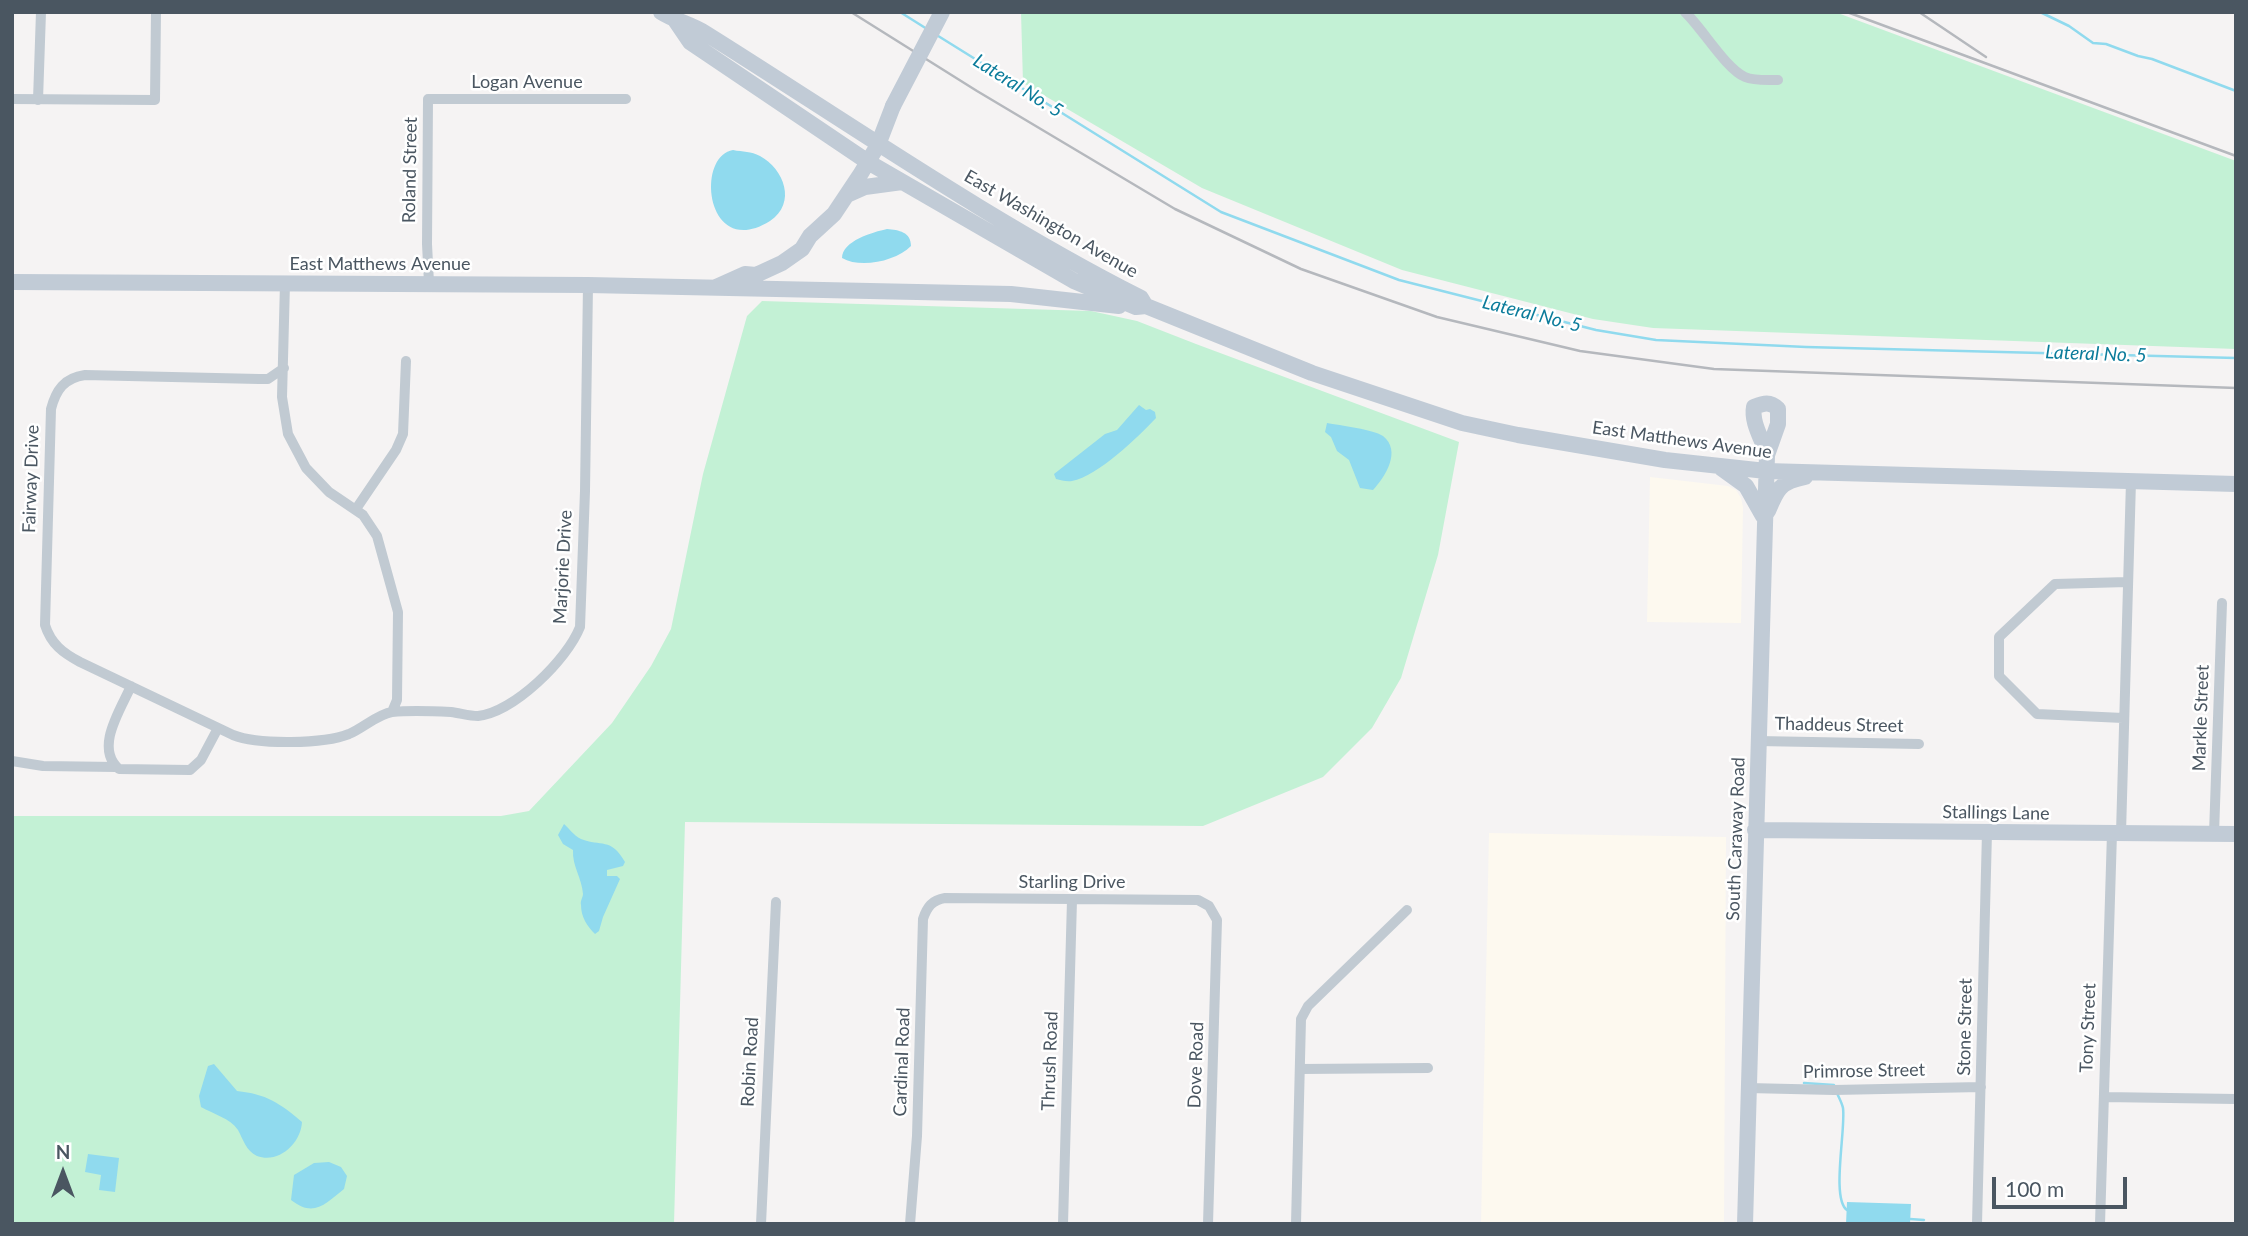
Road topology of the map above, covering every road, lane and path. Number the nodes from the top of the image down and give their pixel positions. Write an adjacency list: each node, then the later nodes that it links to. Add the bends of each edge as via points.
1 (41, 12): 10 (street)
2 (156, 12): 10 (street, via 155,100)
3 (942, 12): 11 (street, East Matthews Avenue, bridge)
4 (1685, 12): 6 (street, via 1741,76)
5 (668, 16): 11 (street, East Washington Avenue, via 701,30); 12 (street, East Washington Avenue, via 690,42)
6 (1778, 80)
7 (12, 99): 10 (street)
8 (428, 99): 9 (street, Logan Avenue); 17 (street, Roland Street)
9 (626, 99)
10 (37, 100)
11 (878, 145): 12 (street, East Matthews Avenue); 20 (street, East Washington Avenue, via 1076,265 1141,298)
12 (868, 162): 13 (street, East Washington Avenue); 14 (street, East Matthews Avenue)
13 (904, 182): 14 (street, via 865,187); 20 (street, East Washington Avenue, via 1074,281)
14 (847, 195): 19 (street, East Matthews Avenue, via 802,249 782,263)
15 (12, 282): 16 (street, East Matthews Avenue)
16 (285, 283): 17 (street, East Matthews Avenue); 22 (street)
17 (429, 283): 18 (street, East Matthews Avenue)
18 (588, 285): 19 (street, East Matthews Avenue); 33 (street, Marjorie Drive, via 586,491 576,637 535,684 488,714)
19 (711, 289): 20 (street, via 1011,294)
20 (1141, 306): 24 (street, East Matthews Avenue, via 1312,373 1462,423)
21 (406, 362): 28 (street, via 403,434)
22 (284, 368): 28 (street, via 283,410 297,454 329,492); 32 (street, Fairway Drive, via 268,379 76,376 54,395 45,625 64,653)
23 (1766, 463): 24 (street, East Matthews Avenue); 25 (street, East Matthews Avenue); 29 (street, South Caraway Road)
24 (1715, 467): 29 (street, via 1744,484)
25 (1822, 473): 26 (street, East Matthews Avenue); 29 (street, via 1789,480 1777,489)
26 (2131, 481): 27 (street, East Matthews Avenue); 30 (street, Tony Street)
27 (2236, 484)
28 (356, 509): 33 (street, via 377,537 398,612 397,699)
29 (1765, 520): 36 (street, South Caraway Road)
30 (2127, 582): 34 (street, Tony Street); 34 (street, via 2055,584 1999,637 1999,676 2037,714)
31 (2222, 603): 43 (street, Markle Street)
32 (131, 686): 35 (street, Fairway Drive); 39 (street, via 109,737)
33 (392, 712): 35 (street, Fairway Drive, via 324,741 248,739)
34 (2123, 718): 42 (street, Tony Street)
35 (218, 728): 39 (street, via 201,766 187,771)
36 (1758, 741): 37 (street, Thaddeus Street); 40 (street, South Caraway Road)
37 (1919, 744)
38 (12, 761): 39 (street)
39 (116, 767)
40 (1755, 830): 41 (street, Stallings Lane); 53 (street, South Caraway Road)
41 (1987, 832): 42 (street, Stallings Lane); 52 (street, Stone Street)
42 (2117, 833): 43 (street, Stallings Lane); 54 (street, Tony Street)
43 (2214, 834): 44 (street, Stallings Lane)
44 (2236, 834)
45 (1072, 900): 47 (street, Starling Drive, via 945,898); 48 (street, Starling Drive, via 1198,900); 58 (street, Thrush Road)
46 (776, 902): 56 (street, Robin Road)
47 (931, 904): 57 (street, Cardinal Road, via 923,919)
48 (1211, 908): 59 (street, Dove Road, via 1217,920)
49 (1407, 910): 51 (street, via 1308,1006 1301,1019)
50 (1429, 1068): 51 (street)
51 (1300, 1069): 60 (street)
52 (1981, 1087): 53 (street, Primrose Street); 62 (street, Stone Street)
53 (1748, 1088): 61 (street, South Caraway Road)
54 (2104, 1097): 55 (street); 63 (street, Tony Street)
55 (2236, 1099)
56 (761, 1224)
57 (910, 1224)
58 (1063, 1224)
59 (1208, 1224)
60 (1296, 1224)
61 (1745, 1224)
62 (1977, 1224)
63 (2100, 1224)

